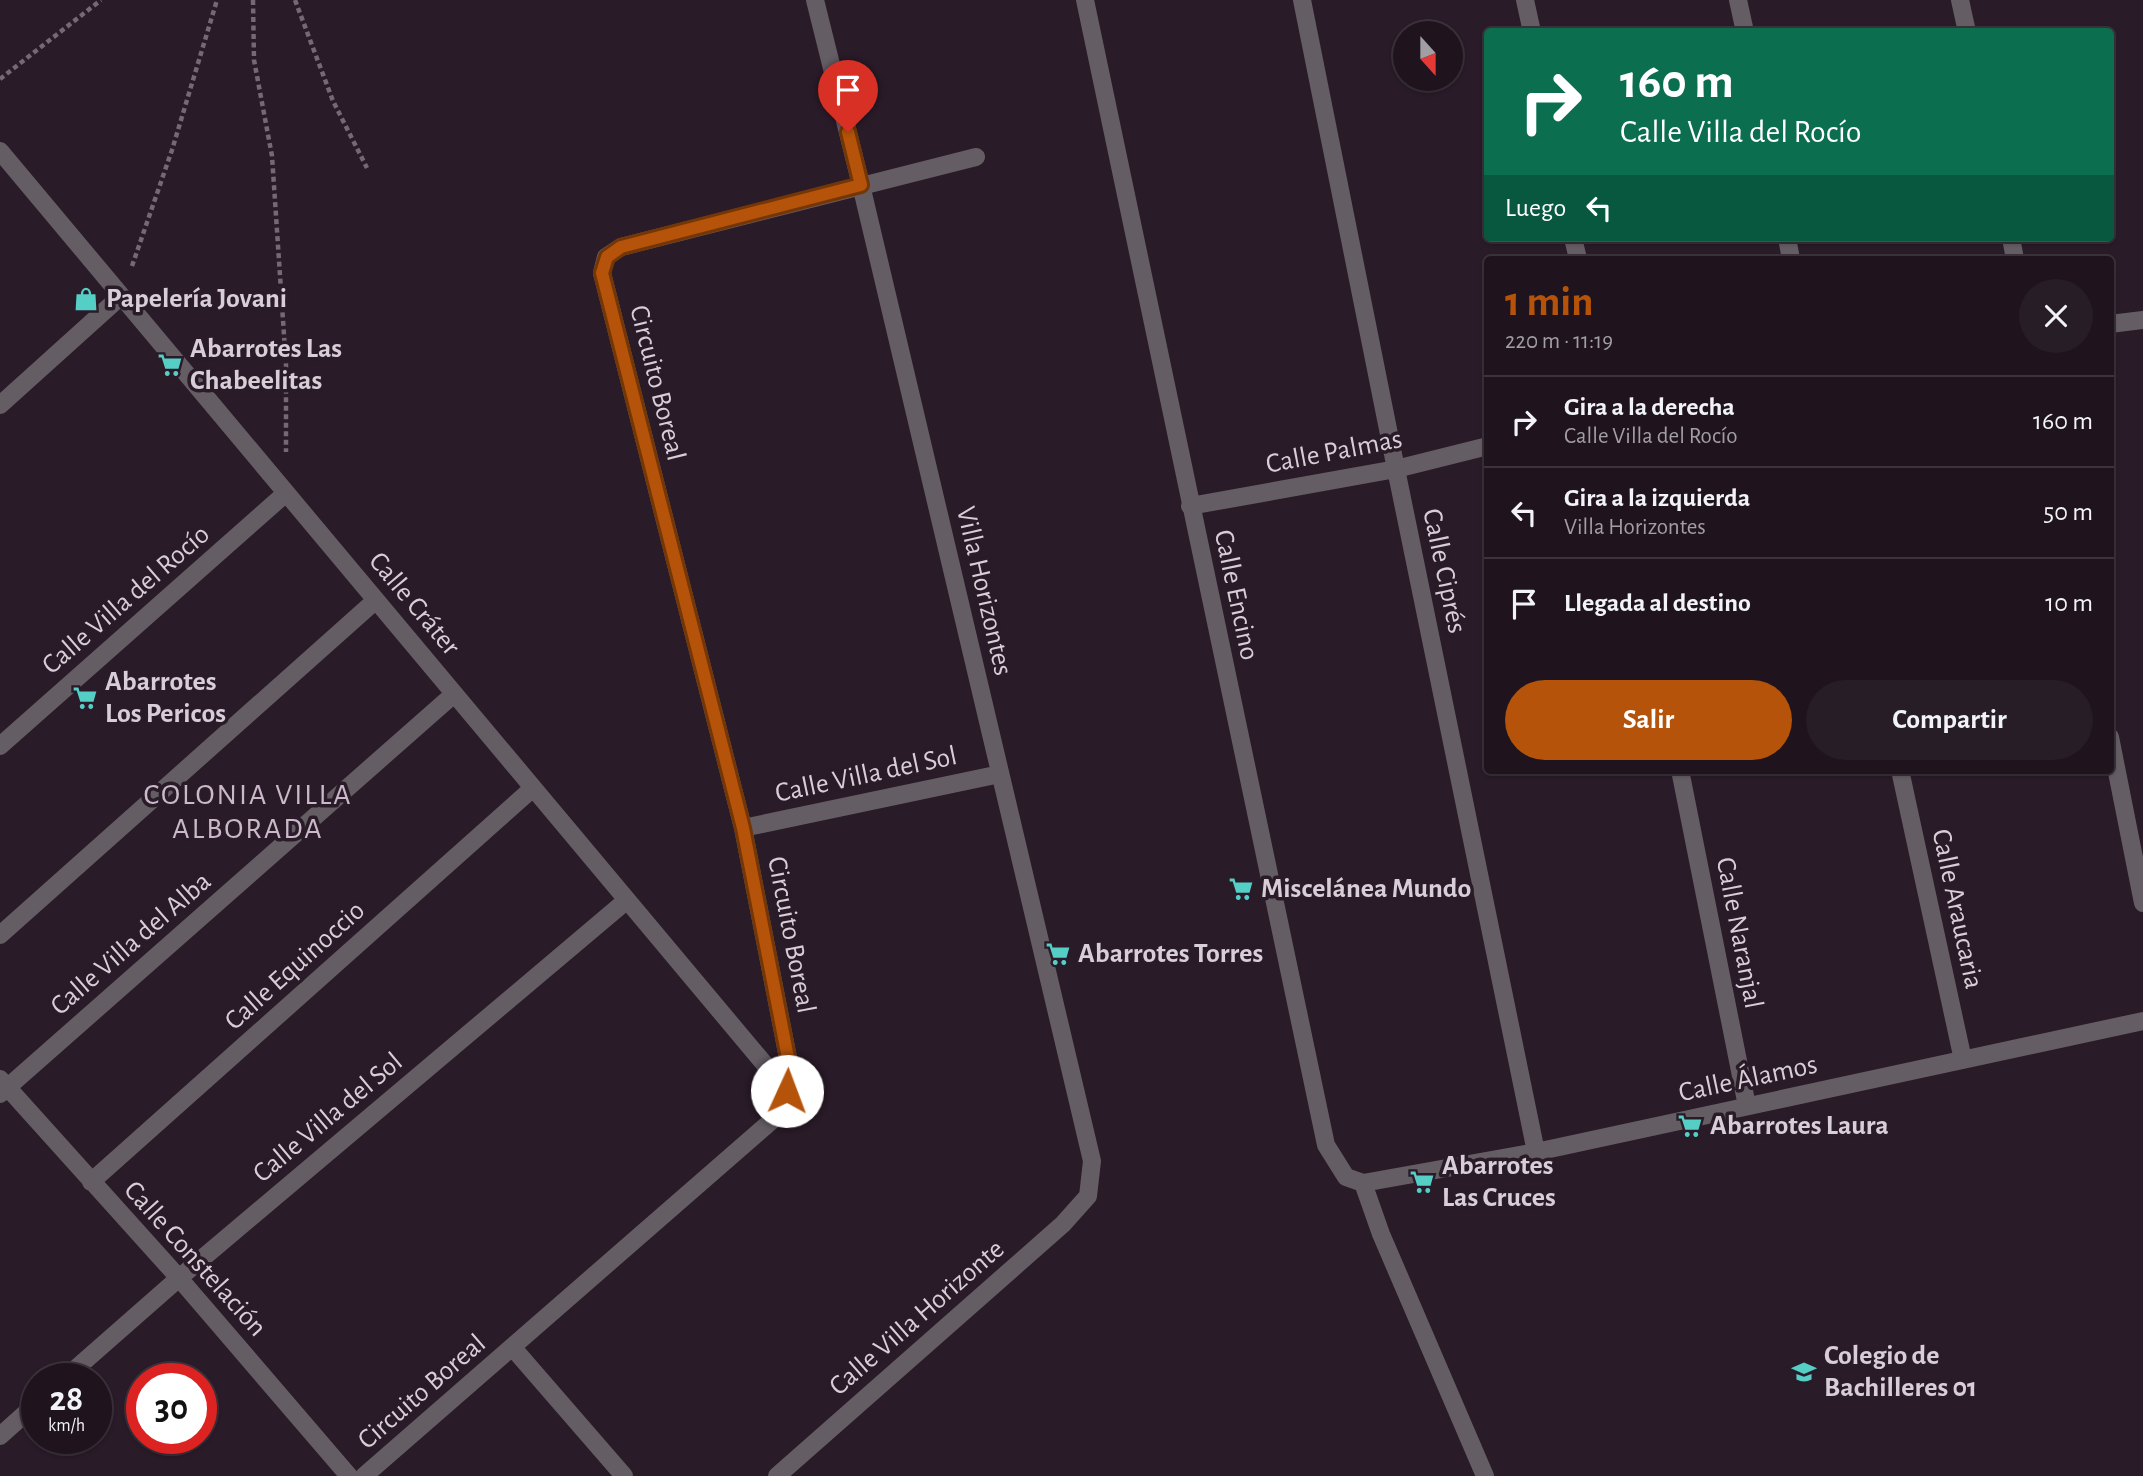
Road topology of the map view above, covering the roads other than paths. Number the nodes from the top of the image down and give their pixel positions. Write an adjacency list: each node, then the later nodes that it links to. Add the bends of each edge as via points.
1 (815, 0): 12 (street, Villa Horizontes)
2 (1085, 0): 20 (street, Calle Encino)
3 (1302, 0): 18 (street, Calle Ciprés)
4 (1525, 0): 7 (street)
5 (1738, 0): 8 (street)
6 (1960, 0): 9 (street)
7 (1531, 28)
8 (1744, 28)
9 (1966, 28)
10 (0, 151): 13 (street, Calle Cráter)
11 (976, 157): 12 (street)
12 (861, 185): 25 (street, Villa Horizontes); 29 (street, Circuito Boreal, via 621,247 607,257 602,273)
13 (121, 296): 16 (street); 19 (street, Calle Cráter)
14 (2143, 320): 15 (street)
15 (2114, 324)
16 (0, 405)
17 (1484, 447): 18 (street, Calle Palmas)
18 (1396, 468): 20 (street, Calle Palmas); 38 (street, Calle Ciprés)
19 (286, 493): 21 (street, Calle Cráter); 23 (street, Calle Villa del Rocío)
20 (1190, 506): 40 (street, Calle Encino, via 1326,1145 1346,1177)
21 (376, 600): 22 (street, Calle Cráter); 32 (street)
22 (454, 694): 28 (street, Calle Cráter); 35 (street, Calle Villa del Alba)
23 (0, 746)
24 (2114, 757): 31 (street)
25 (1000, 774): 29 (street, Calle Villa del Sol); 41 (street, Villa Horizontes, via 1092,1161)
26 (1681, 774): 37 (street, Calle Naranjal)
27 (1901, 774): 34 (street, Calle Araucaria)
28 (533, 788): 30 (street, Calle Cráter); 39 (street, Calle Equinoccio)
29 (743, 828): 36 (street, Circuito Boreal, via 789,1063)
30 (626, 900): 36 (street, Calle Cráter); 42 (street, Calle Villa del Sol)
31 (2143, 903)
32 (0, 935)
33 (2143, 1021): 34 (street, Calle Álamos)
34 (1963, 1060): 37 (street, Calle Álamos)
35 (3, 1087): 39 (street, Calle Constelación)
36 (787, 1091): 43 (street, Circuito Boreal, via 777,1116)
37 (1747, 1106): 38 (street, Calle Álamos)
38 (1536, 1152): 40 (street, Calle Álamos)
39 (91, 1182): 42 (street, Calle Constelación)
40 (1363, 1184): 51 (street)
41 (1088, 1196): 50 (street, Calle Villa Horizonte)
42 (179, 1278): 44 (street, Calle Villa del Sol); 47 (street, Calle Constelación)
43 (513, 1348): 48 (street, Circuito Boreal); 49 (street)
44 (82, 1363)
45 (21, 1417): 46 (street)
46 (0, 1436)
47 (349, 1476)
48 (364, 1476)
49 (624, 1476)
50 (777, 1476)
51 (1485, 1476)

